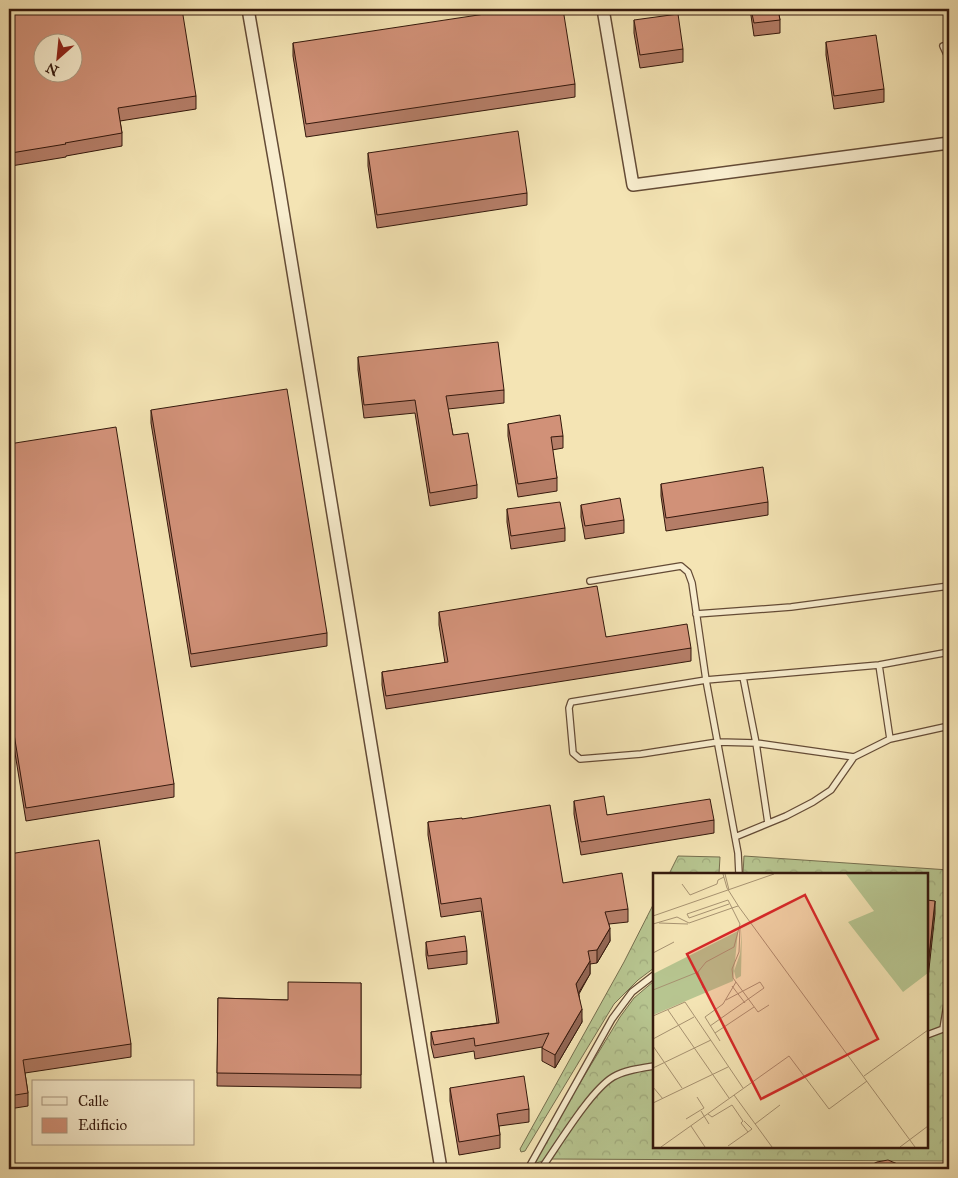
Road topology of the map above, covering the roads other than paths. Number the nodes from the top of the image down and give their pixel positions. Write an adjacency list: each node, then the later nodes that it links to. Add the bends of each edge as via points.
1 (248, 9): 26 (street)
2 (603, 9): 5 (street, via 633,185)
3 (943, 46): 4 (lane)
4 (949, 59)
5 (949, 142)
6 (590, 581): 8 (lane, via 681,566 688,572 692,583)
7 (949, 586): 8 (lane, via 791,607)
8 (696, 614): 12 (lane)
9 (949, 652): 10 (lane)
10 (879, 665): 11 (lane); 14 (lane)
11 (743, 677): 12 (lane); 16 (lane)
12 (706, 680): 15 (lane); 15 (lane, via 571,702 573,753 580,759)
13 (949, 726): 14 (lane)
14 (890, 739): 17 (lane)
15 (718, 742): 16 (lane); 19 (lane)
16 (756, 743): 17 (lane); 18 (lane)
17 (854, 757): 18 (lane, via 831,790)
18 (768, 823): 19 (lane)
19 (735, 837): 20 (lane)
20 (739, 873)
21 (653, 976): 27 (lane, via 632,992 612,1019)
22 (949, 992): 23 (lane)
23 (946, 1029): 24 (lane)
24 (928, 1035)
25 (653, 1066): 28 (lane, via 613,1077 597,1091)
26 (441, 1169)
27 (528, 1169)
28 (542, 1169)

